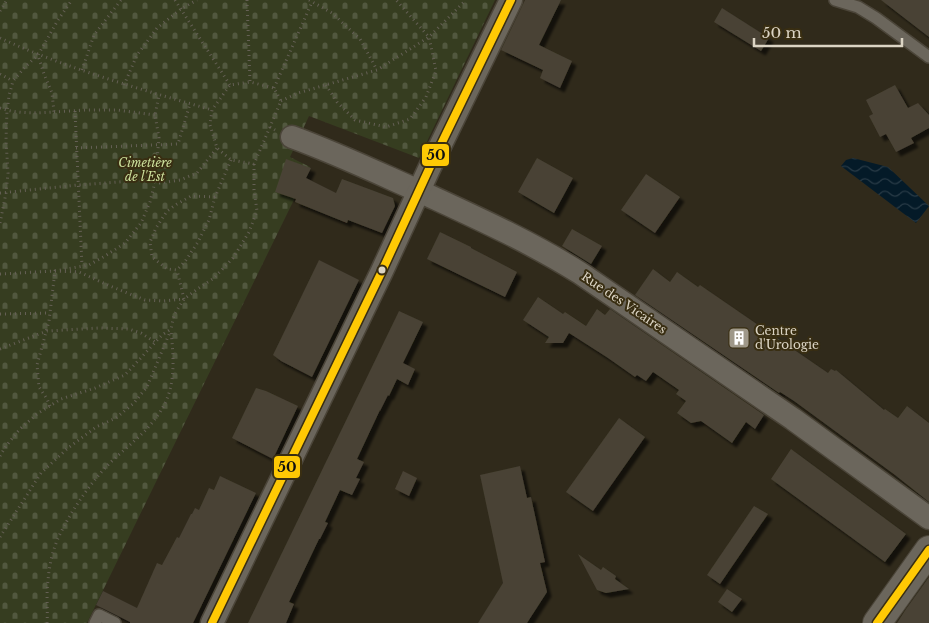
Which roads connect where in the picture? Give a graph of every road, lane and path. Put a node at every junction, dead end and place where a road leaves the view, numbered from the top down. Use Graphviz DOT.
graph roads {
  1 [pos="7,0"];
  2 [pos="72,0"];
  3 [pos="122,0"];
  4 [pos="175,0"];
  5 [pos="196,0"];
  6 [pos="247,0"];
  7 [pos="311,0"];
  8 [pos="396,0"];
  9 [pos="511,0"];
  10 [pos="835,0"];
  11 [pos="464,1"];
  12 [pos="181,9"];
  13 [pos="0,11"];
  14 [pos="0,33"];
  15 [pos="1,38"];
  16 [pos="429,38"];
  17 [pos="38,55"];
  18 [pos="929,57"];
  19 [pos="82,70"];
  20 [pos="377,70"];
  21 [pos="0,74"];
  22 [pos="13,81"];
  23 [pos="250,82"];
  24 [pos="124,85"];
  25 [pos="230,85"];
  26 [pos="326,85"];
  27 [pos="274,88"];
  28 [pos="159,95"];
  29 [pos="281,101"];
  30 [pos="190,104"];
  31 [pos="0,108"];
  32 [pos="212,110"];
  33 [pos="7,111"];
  34 [pos="75,111"];
  35 [pos="54,112"];
  36 [pos="155,115"];
  37 [pos="270,127"];
  38 [pos="292,136"];
  39 [pos="158,145"];
  40 [pos="76,148"];
  41 [pos="217,148"];
  42 [pos="231,160"];
  43 [pos="254,164"];
  44 [pos="155,182"];
  45 [pos="78,185"];
  46 [pos="418,191"];
  47 [pos="0,193"];
  48 [pos="6,193"];
  49 [pos="215,197"];
  50 [pos="0,223"];
  51 [pos="82,266"];
  52 [pos="177,270"];
  53 [pos="55,271"];
  54 [pos="0,274"];
  55 [pos="184,299"];
  56 [pos="50,313"];
  57 [pos="0,314"];
  58 [pos="171,330"];
  59 [pos="47,331"];
  60 [pos="155,342"];
  61 [pos="0,349"];
  62 [pos="50,406"];
  63 [pos="0,456"];
  64 [pos="929,518"];
  65 [pos="0,537"];
  66 [pos="929,550"];
  67 [pos="46,623"];
  68 [pos="96,623"];
  69 [pos="115,623"];
  70 [pos="212,623"];
  71 [pos="877,623"];
  1 -- 13 [label="path"];
  2 -- 17 [label="path"];
  3 -- 19 [label="path"];
  4 -- 12 [label="path"];
  5 -- 12 [label="path"];
  6 -- 23 [label="path"];
  7 -- 20 [label="path"];
  7 -- 27 [label="path"];
  8 -- 16 [label="path"];
  9 -- 46 [label="street"];
  10 -- 18 [label="lane"];
  11 -- 16 [label="path"];
  12 -- 24 [label="path"];
  12 -- 25 [label="path"];
  14 -- 15 [label="path"];
  15 -- 17 [label="path"];
  16 -- 20 [label="path"];
  16 -- 26 [label="path"];
  17 -- 19 [label="path"];
  17 -- 22 [label="path"];
  17 -- 35 [label="path"];
  19 -- 24 [label="path"];
  20 -- 26 [label="path"];
  21 -- 22 [label="path"];
  22 -- 33 [label="path"];
  23 -- 25 [label="path"];
  23 -- 27 [label="path"];
  24 -- 28 [label="path"];
  25 -- 32 [label="path"];
  26 -- 29 [label="path"];
  27 -- 29 [label="path"];
  28 -- 30 [label="path"];
  28 -- 36 [label="path"];
  29 -- 37 [label="path"];
  30 -- 32 [label="path"];
  30 -- 39 [label="path"];
  31 -- 33 [label="path"];
  32 -- 41 [label="path"];
  33 -- 35 [label="path"];
  33 -- 48 [label="path"];
  34 -- 35 [label="path"];
  34 -- 36 [label="path"];
  34 -- 40 [label="path"];
  36 -- 39 [label="path"];
  37 -- 38 [label="path"];
  37 -- 43 [label="path"];
  38 -- 46 [label="street, Rue des Vicaires"];
  39 -- 40 [label="path"];
  39 -- 44 [label="path"];
  40 -- 45 [label="path"];
  41 -- 42 [label="path"];
  41 -- 44 [label="path"];
  42 -- 43 [label="path"];
  42 -- 49 [label="path"];
  43 -- 55 [label="path"];
  44 -- 45 [label="path"];
  44 -- 51 [label="path"];
  45 -- 48 [label="path"];
  45 -- 51 [label="path"];
  46 -- 64 [label="street, Rue des Vicaires"];
  46 -- 70 [label="street"];
  47 -- 48 [label="path"];
  48 -- 50 [label="path"];
  49 -- 52 [label="path"];
  49 -- 52 [label="path"];
  51 -- 53 [label="path"];
  52 -- 55 [label="path"];
  53 -- 54 [label="path"];
  53 -- 55 [label="path"];
  53 -- 56 [label="path"];
  55 -- 58 [label="path"];
  56 -- 57 [label="path"];
  56 -- 59 [label="path"];
  58 -- 60 [label="path"];
  58 -- 65 [label="path"];
  58 -- 67 [label="path"];
  59 -- 60 [label="path"];
  59 -- 61 [label="path"];
  59 -- 62 [label="path"];
  60 -- 62 [label="path"];
  62 -- 63 [label="path"];
  66 -- 71 [label="street"];
  68 -- 69 [label="lane"];
}
